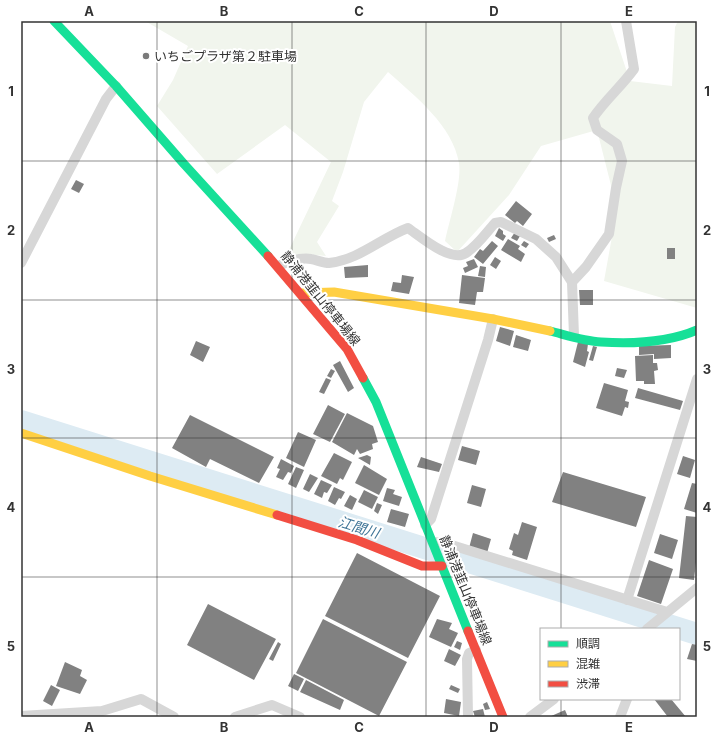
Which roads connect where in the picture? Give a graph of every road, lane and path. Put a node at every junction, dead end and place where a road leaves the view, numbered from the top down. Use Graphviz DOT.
graph roads {
  1 [pos="54,21"];
  2 [pos="626,21"];
  3 [pos="116,86"];
  4 [pos="21,263"];
  5 [pos="278,266"];
  6 [pos="572,282"];
  7 [pos="302,293"];
  8 [pos="493,319"];
  9 [pos="697,330"];
  10 [pos="574,336"];
  11 [pos="697,379"];
  12 [pos="21,433"];
  13 [pos="426,525"];
  14 [pos="432,542"];
  15 [pos="440,562"];
  16 [pos="697,588"];
  17 [pos="627,600"];
  18 [pos="666,614"];
  19 [pos="649,628"];
  20 [pos="476,650"];
  21 [pos="553,700"];
  22 [pos="627,700"];
  23 [pos="21,716"];
  24 [pos="174,717"];
  25 [pos="235,717"];
  26 [pos="300,717"];
  27 [pos="468,717"];
  28 [pos="503,717"];
  29 [pos="530,717"];
  30 [pos="620,717"];
  1 -- 3 [label="street, 静浦港韮山停車場線"];
  2 -- 6 [label="street"];
  3 -- 4 [label="street"];
  3 -- 5 [label="street, 静浦港韮山停車場線"];
  5 -- 6 [label="street"];
  5 -- 7 [label="street, 静浦港韮山停車場線"];
  6 -- 10 [label="street"];
  7 -- 8 [label="street"];
  7 -- 13 [label="street, 静浦港韮山停車場線"];
  8 -- 10 [label="street"];
  8 -- 13 [label="street"];
  9 -- 10 [label="street"];
  11 -- 17 [label="street"];
  12 -- 15 [label="street"];
  13 -- 14 [label="street, 静浦港韮山停車場線"];
  14 -- 15 [label="street, 静浦港韮山停車場線"];
  14 -- 17 [label="street"];
  15 -- 20 [label="street, 静浦港韮山停車場線"];
  16 -- 18 [label="street"];
  17 -- 18 [label="street"];
  18 -- 19 [label="street"];
  20 -- 27 [label="street"];
  20 -- 28 [label="street, 静浦港韮山停車場線"];
  21 -- 29 [label="street"];
  22 -- 30 [label="street"];
  23 -- 24 [label="street"];
  25 -- 26 [label="street"];
}
